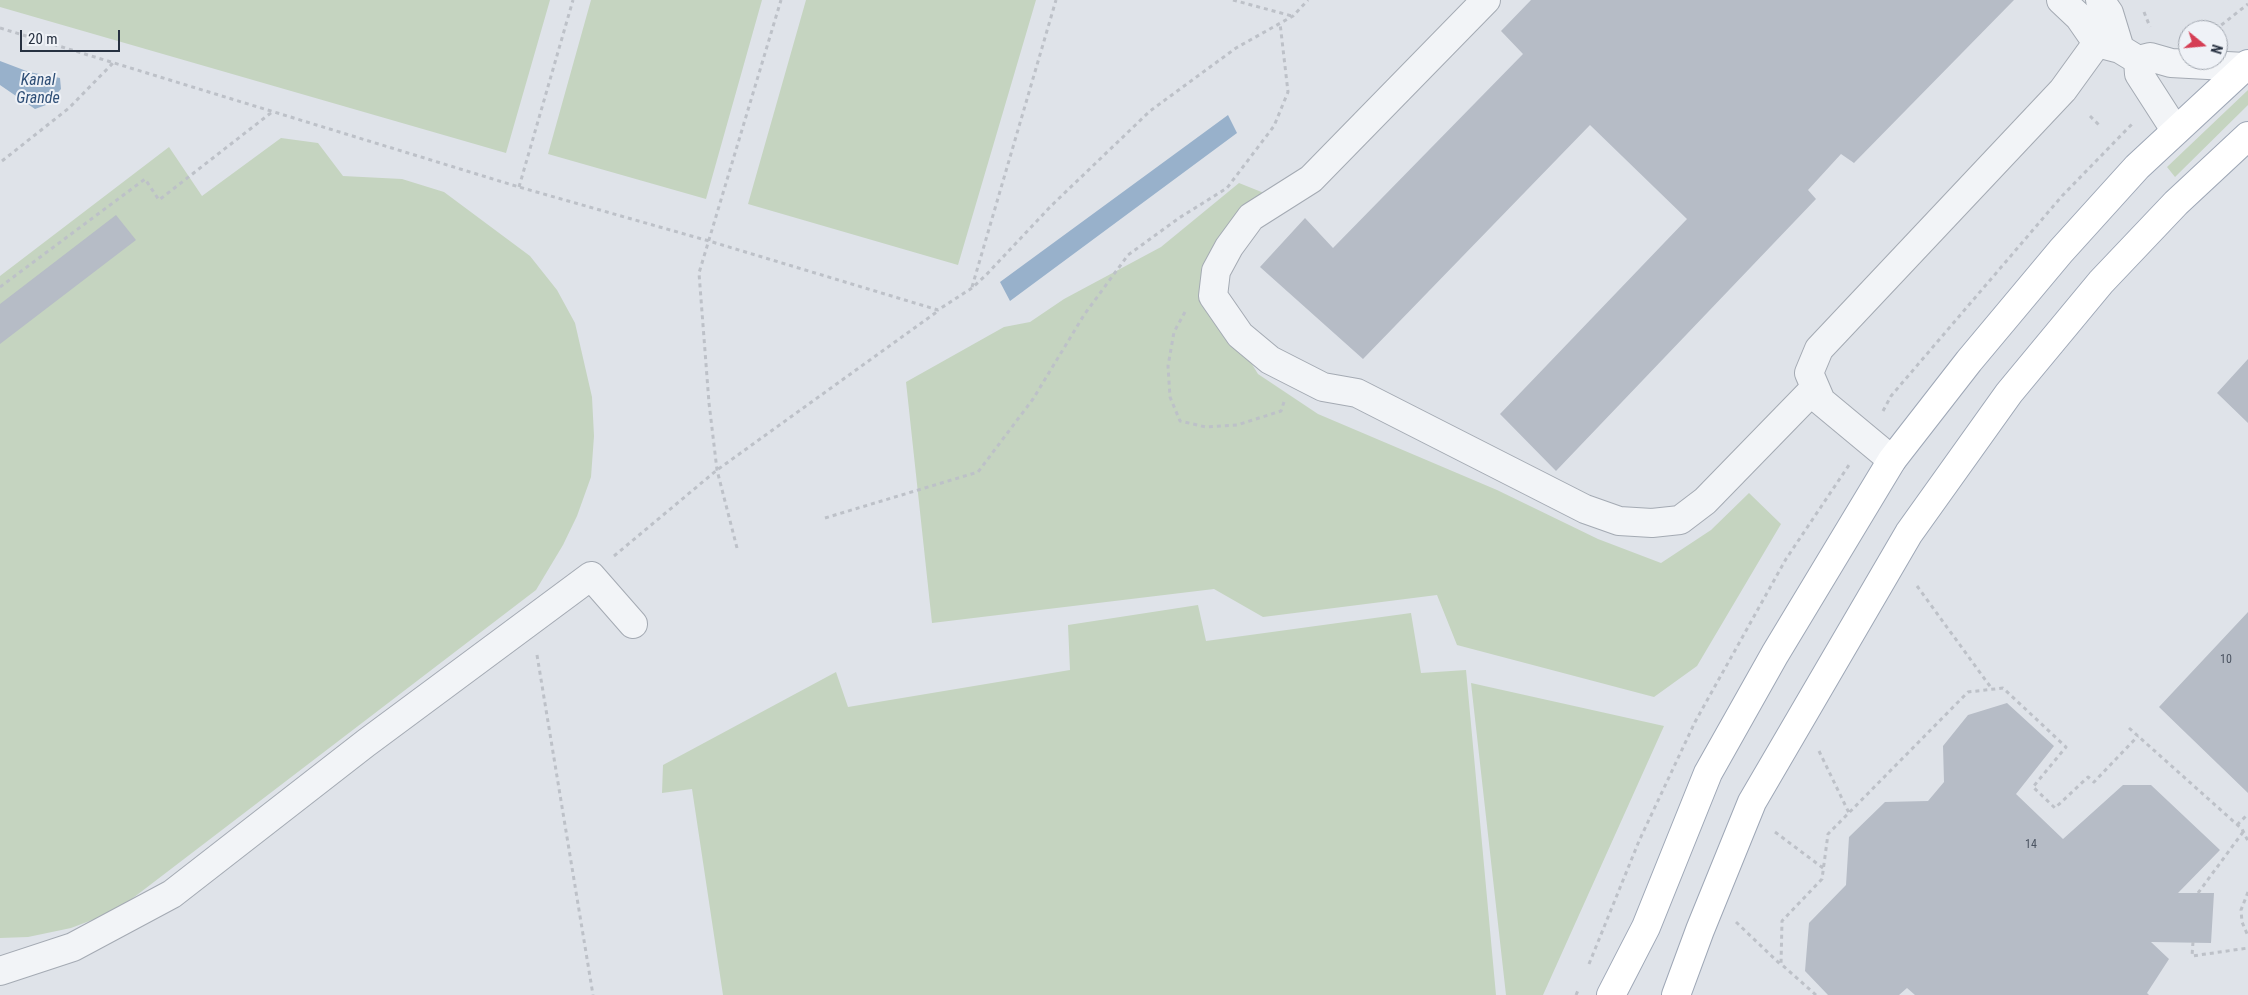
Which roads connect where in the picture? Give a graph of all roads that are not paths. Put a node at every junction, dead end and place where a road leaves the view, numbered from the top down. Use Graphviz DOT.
graph roads {
  1 [pos="1486,0"];
  2 [pos="2061,0"];
  3 [pos="2100,0"];
  4 [pos="2118,51"];
  5 [pos="2246,65"];
  6 [pos="2174,130"];
  7 [pos="2248,136"];
  8 [pos="1814,389"];
  9 [pos="1892,460"];
  10 [pos="633,624"];
  11 [pos="1646,927"];
  12 [pos="1700,930"];
  13 [pos="0,971"];
  14 [pos="1611,995"];
  15 [pos="1634,995"];
  16 [pos="1676,995"];
  17 [pos="1694,995"];
  1 -- 8 [label="lane"];
  2 -- 4 [label="lane"];
  3 -- 4 [label="lane"];
  4 -- 5 [label="lane"];
  4 -- 6 [label="lane"];
  4 -- 8 [label="lane"];
  5 -- 6 [label="main road"];
  6 -- 9 [label="main road"];
  7 -- 12 [label="main road"];
  8 -- 9 [label="lane"];
  9 -- 11 [label="main road"];
  10 -- 13 [label="lane"];
  11 -- 14 [label="main road"];
  11 -- 15 [label="main road"];
  12 -- 16 [label="main road"];
  12 -- 17 [label="main road"];
}
